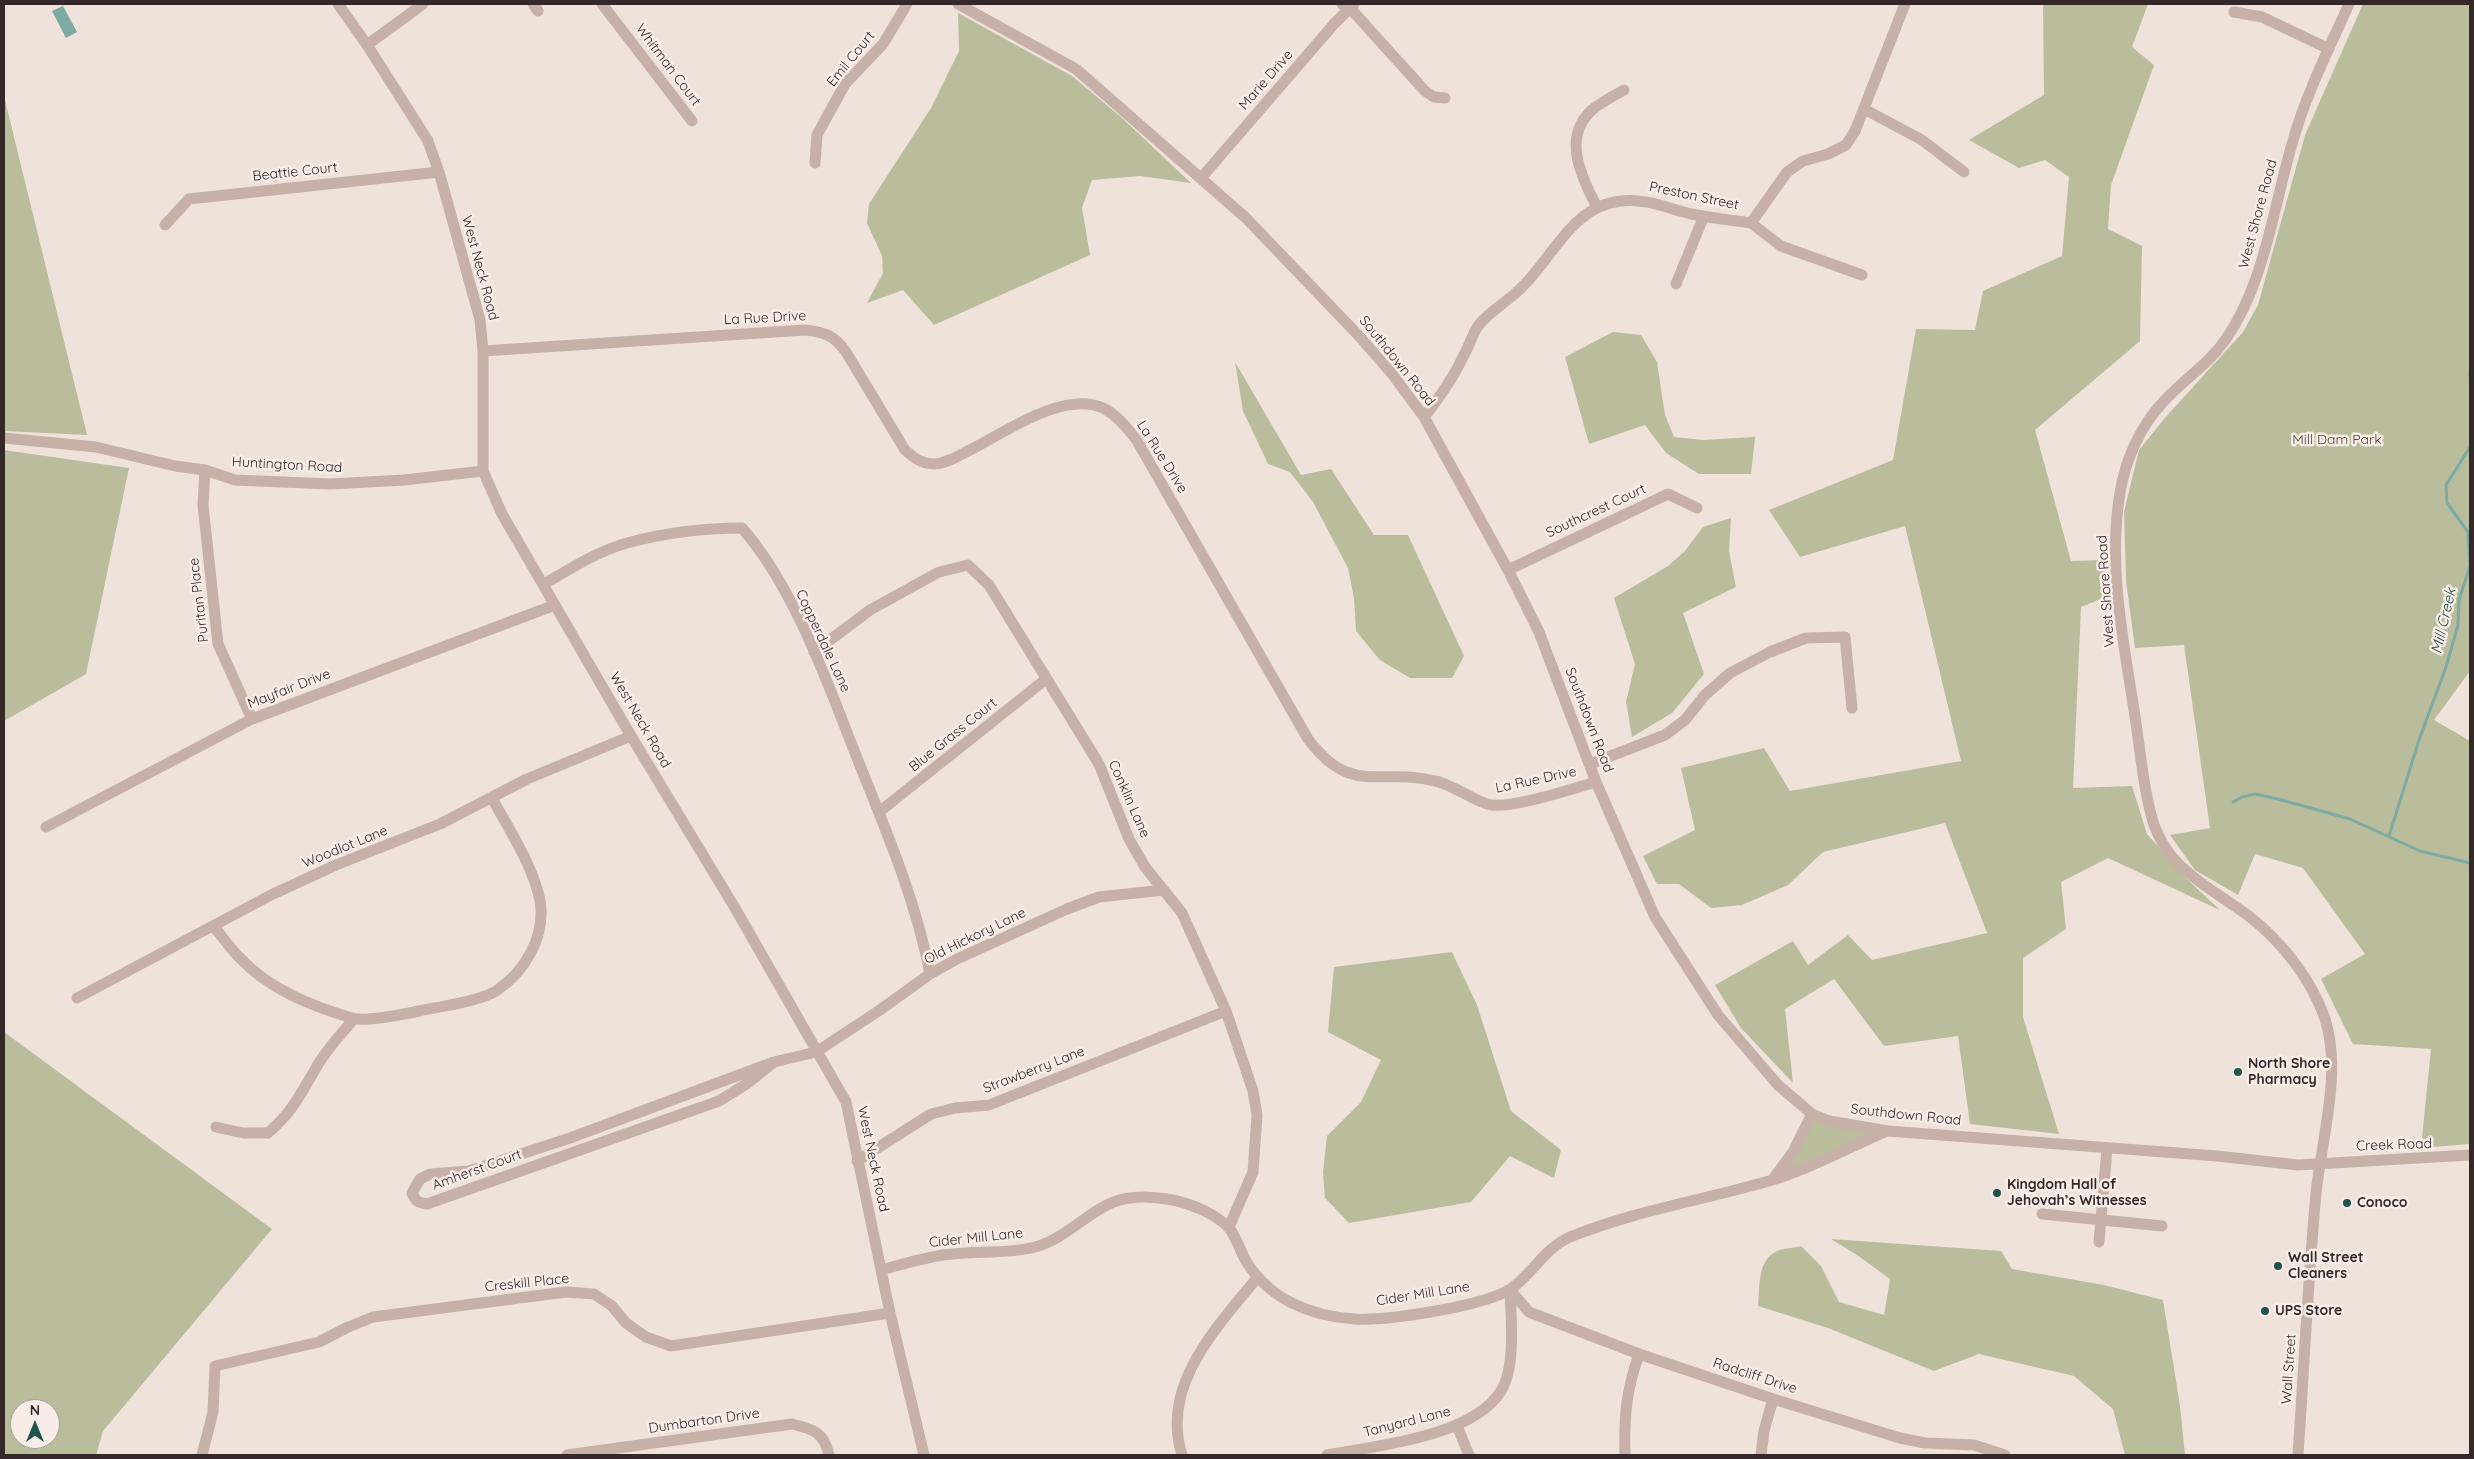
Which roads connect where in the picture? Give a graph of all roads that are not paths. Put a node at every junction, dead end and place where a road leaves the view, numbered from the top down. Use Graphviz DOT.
graph roads {
  1 [pos="338,4"];
  2 [pos="423,4"];
  3 [pos="602,4"];
  4 [pos="907,4"];
  5 [pos="958,4"];
  6 [pos="1905,4"];
  7 [pos="2350,4"];
  8 [pos="1348,5"];
  9 [pos="2234,12"];
  10 [pos="367,45"];
  11 [pos="2329,49"];
  12 [pos="1624,90"];
  13 [pos="1445,98"];
  14 [pos="1864,109"];
  15 [pos="692,122"];
  16 [pos="815,163"];
  17 [pos="439,172"];
  18 [pos="1964,172"];
  19 [pos="1202,177"];
  20 [pos="1597,207"];
  21 [pos="1704,216"];
  22 [pos="1751,223"];
  23 [pos="165,225"];
  24 [pos="1862,275"];
  25 [pos="1676,284"];
  26 [pos="483,351"];
  27 [pos="1424,417"];
  28 [pos="4,438"];
  29 [pos="205,470"];
  30 [pos="483,471"];
  31 [pos="1697,508"];
  32 [pos="1508,570"];
  33 [pos="544,584"];
  34 [pos="555,605"];
  35 [pos="814,652"];
  36 [pos="1046,679"];
  37 [pos="1852,708"];
  38 [pos="252,719"];
  39 [pos="631,736"];
  40 [pos="1590,764"];
  41 [pos="1596,782"];
  42 [pos="492,798"];
  43 [pos="879,812"];
  44 [pos="46,827"];
  45 [pos="1164,890"];
  46 [pos="213,926"];
  47 [pos="930,974"];
  48 [pos="77,998"];
  49 [pos="1226,1011"];
  50 [pos="354,1019"];
  51 [pos="816,1052"];
  52 [pos="774,1062"];
  53 [pos="1812,1114"];
  54 [pos="216,1127"];
  55 [pos="1888,1131"];
  56 [pos="2107,1149"];
  57 [pos="2470,1156"];
  58 [pos="857,1160"];
  59 [pos="2319,1165"];
  60 [pos="1772,1180"];
  61 [pos="2042,1214"];
  62 [pos="2103,1220"];
  63 [pos="2162,1226"];
  64 [pos="1229,1227"];
  65 [pos="2099,1242"];
  66 [pos="881,1270"];
  67 [pos="1257,1278"];
  68 [pos="1510,1290"];
  69 [pos="890,1313"];
  70 [pos="1639,1354"];
  71 [pos="1773,1398"];
  72 [pos="1457,1426"];
  73 [pos="583,1454"];
  74 [pos="202,1455"];
  75 [pos="567,1455"];
  76 [pos="829,1455"];
  77 [pos="924,1455"];
  78 [pos="1182,1455"];
  79 [pos="1327,1455"];
  80 [pos="1469,1455"];
  81 [pos="1625,1455"];
  82 [pos="1762,1455"];
  83 [pos="2006,1455"];
  84 [pos="2298,1455"];
  1 -- 10 [label="street, West Neck Road"];
  2 -- 10 [label="street"];
  3 -- 15 [label="street, Whitman Court"];
  4 -- 16 [label="street, Emil Court"];
  5 -- 19 [label="street, Southdown Road"];
  6 -- 14 [label="street, Preston Street"];
  7 -- 11 [label="street, West Shore Road"];
  8 -- 13 [label="street"];
  8 -- 19 [label="street, Marie Drive"];
  9 -- 11 [label="street"];
  10 -- 17 [label="street, West Neck Road"];
  11 -- 59 [label="street, West Shore Road"];
  12 -- 20 [label="street"];
  14 -- 18 [label="street"];
  14 -- 22 [label="street, Preston Street"];
  17 -- 23 [label="street, Beattie Court"];
  17 -- 26 [label="street, West Neck Road"];
  19 -- 27 [label="street, Southdown Road"];
  20 -- 21 [label="street, Preston Street"];
  20 -- 27 [label="street, Preston Street"];
  21 -- 22 [label="street, Preston Street"];
  21 -- 25 [label="street"];
  22 -- 24 [label="street"];
  26 -- 30 [label="street, West Neck Road"];
  26 -- 41 [label="street, La Rue Drive"];
  27 -- 32 [label="street, Southdown Road"];
  28 -- 29 [label="street, Huntington Road"];
  29 -- 30 [label="street, Huntington Road"];
  29 -- 38 [label="street, Puritan Place"];
  30 -- 33 [label="street, West Neck Road"];
  31 -- 32 [label="street, Southcrest Court"];
  32 -- 40 [label="street, Southdown Road"];
  33 -- 34 [label="street, West Neck Road"];
  33 -- 35 [label="street, Copperdale Lane"];
  34 -- 38 [label="street, Mayfair Drive"];
  34 -- 39 [label="street, West Neck Road"];
  35 -- 36 [label="street, Conklin Lane"];
  35 -- 43 [label="street, Copperdale Lane"];
  36 -- 43 [label="street, Blue Grass Court"];
  36 -- 45 [label="street, Conklin Lane"];
  37 -- 40 [label="street, La Rue Drive"];
  38 -- 44 [label="street, Mayfair Drive"];
  39 -- 42 [label="street, Woodlot Lane"];
  39 -- 51 [label="street, West Neck Road"];
  40 -- 41 [label="street, Southdown Road"];
  41 -- 53 [label="street, Southdown Road"];
  42 -- 46 [label="street, Woodlot Lane"];
  42 -- 50 [label="street"];
  43 -- 47 [label="street, Copperdale Lane"];
  45 -- 47 [label="street, Old Hickory Lane"];
  45 -- 49 [label="street, Conklin Lane"];
  46 -- 48 [label="street, Woodlot Lane"];
  46 -- 50 [label="street"];
  47 -- 51 [label="street, Old Hickory Lane"];
  49 -- 58 [label="street, Strawberry Lane"];
  49 -- 64 [label="street, Conklin Lane"];
  50 -- 54 [label="street"];
  51 -- 52 [label="street, Amherst Court"];
  51 -- 58 [label="street, West Neck Road"];
  52 -- 52 [label="street, Amherst Court"];
  53 -- 55 [label="street, Southdown Road"];
  53 -- 60 [label="street"];
  55 -- 56 [label="street, Southdown Road"];
  55 -- 60 [label="street"];
  56 -- 59 [label="street, Southdown Road"];
  56 -- 62 [label="street"];
  57 -- 59 [label="street, Creek Road"];
  58 -- 66 [label="street, West Neck Road"];
  59 -- 84 [label="street, Wall Street"];
  60 -- 68 [label="street"];
  61 -- 62 [label="street"];
  62 -- 63 [label="street"];
  62 -- 65 [label="street"];
  64 -- 66 [label="street, Cider Mill Lane"];
  64 -- 67 [label="street, Cider Mill Lane"];
  66 -- 69 [label="street, West Neck Road"];
  67 -- 68 [label="street, Cider Mill Lane"];
  67 -- 78 [label="street"];
  68 -- 70 [label="street, Radcliff Drive"];
  68 -- 72 [label="street, Tanyard Lane"];
  69 -- 74 [label="street, Creskill Place"];
  69 -- 77 [label="street, West Neck Road"];
  70 -- 71 [label="street, Radcliff Drive"];
  70 -- 81 [label="street"];
  71 -- 82 [label="street"];
  71 -- 83 [label="street, Radcliff Drive"];
  72 -- 79 [label="street, Tanyard Lane"];
  72 -- 80 [label="street"];
  73 -- 75 [label="street, Dumbarton Drive"];
  73 -- 76 [label="street, Dumbarton Drive"];
}
